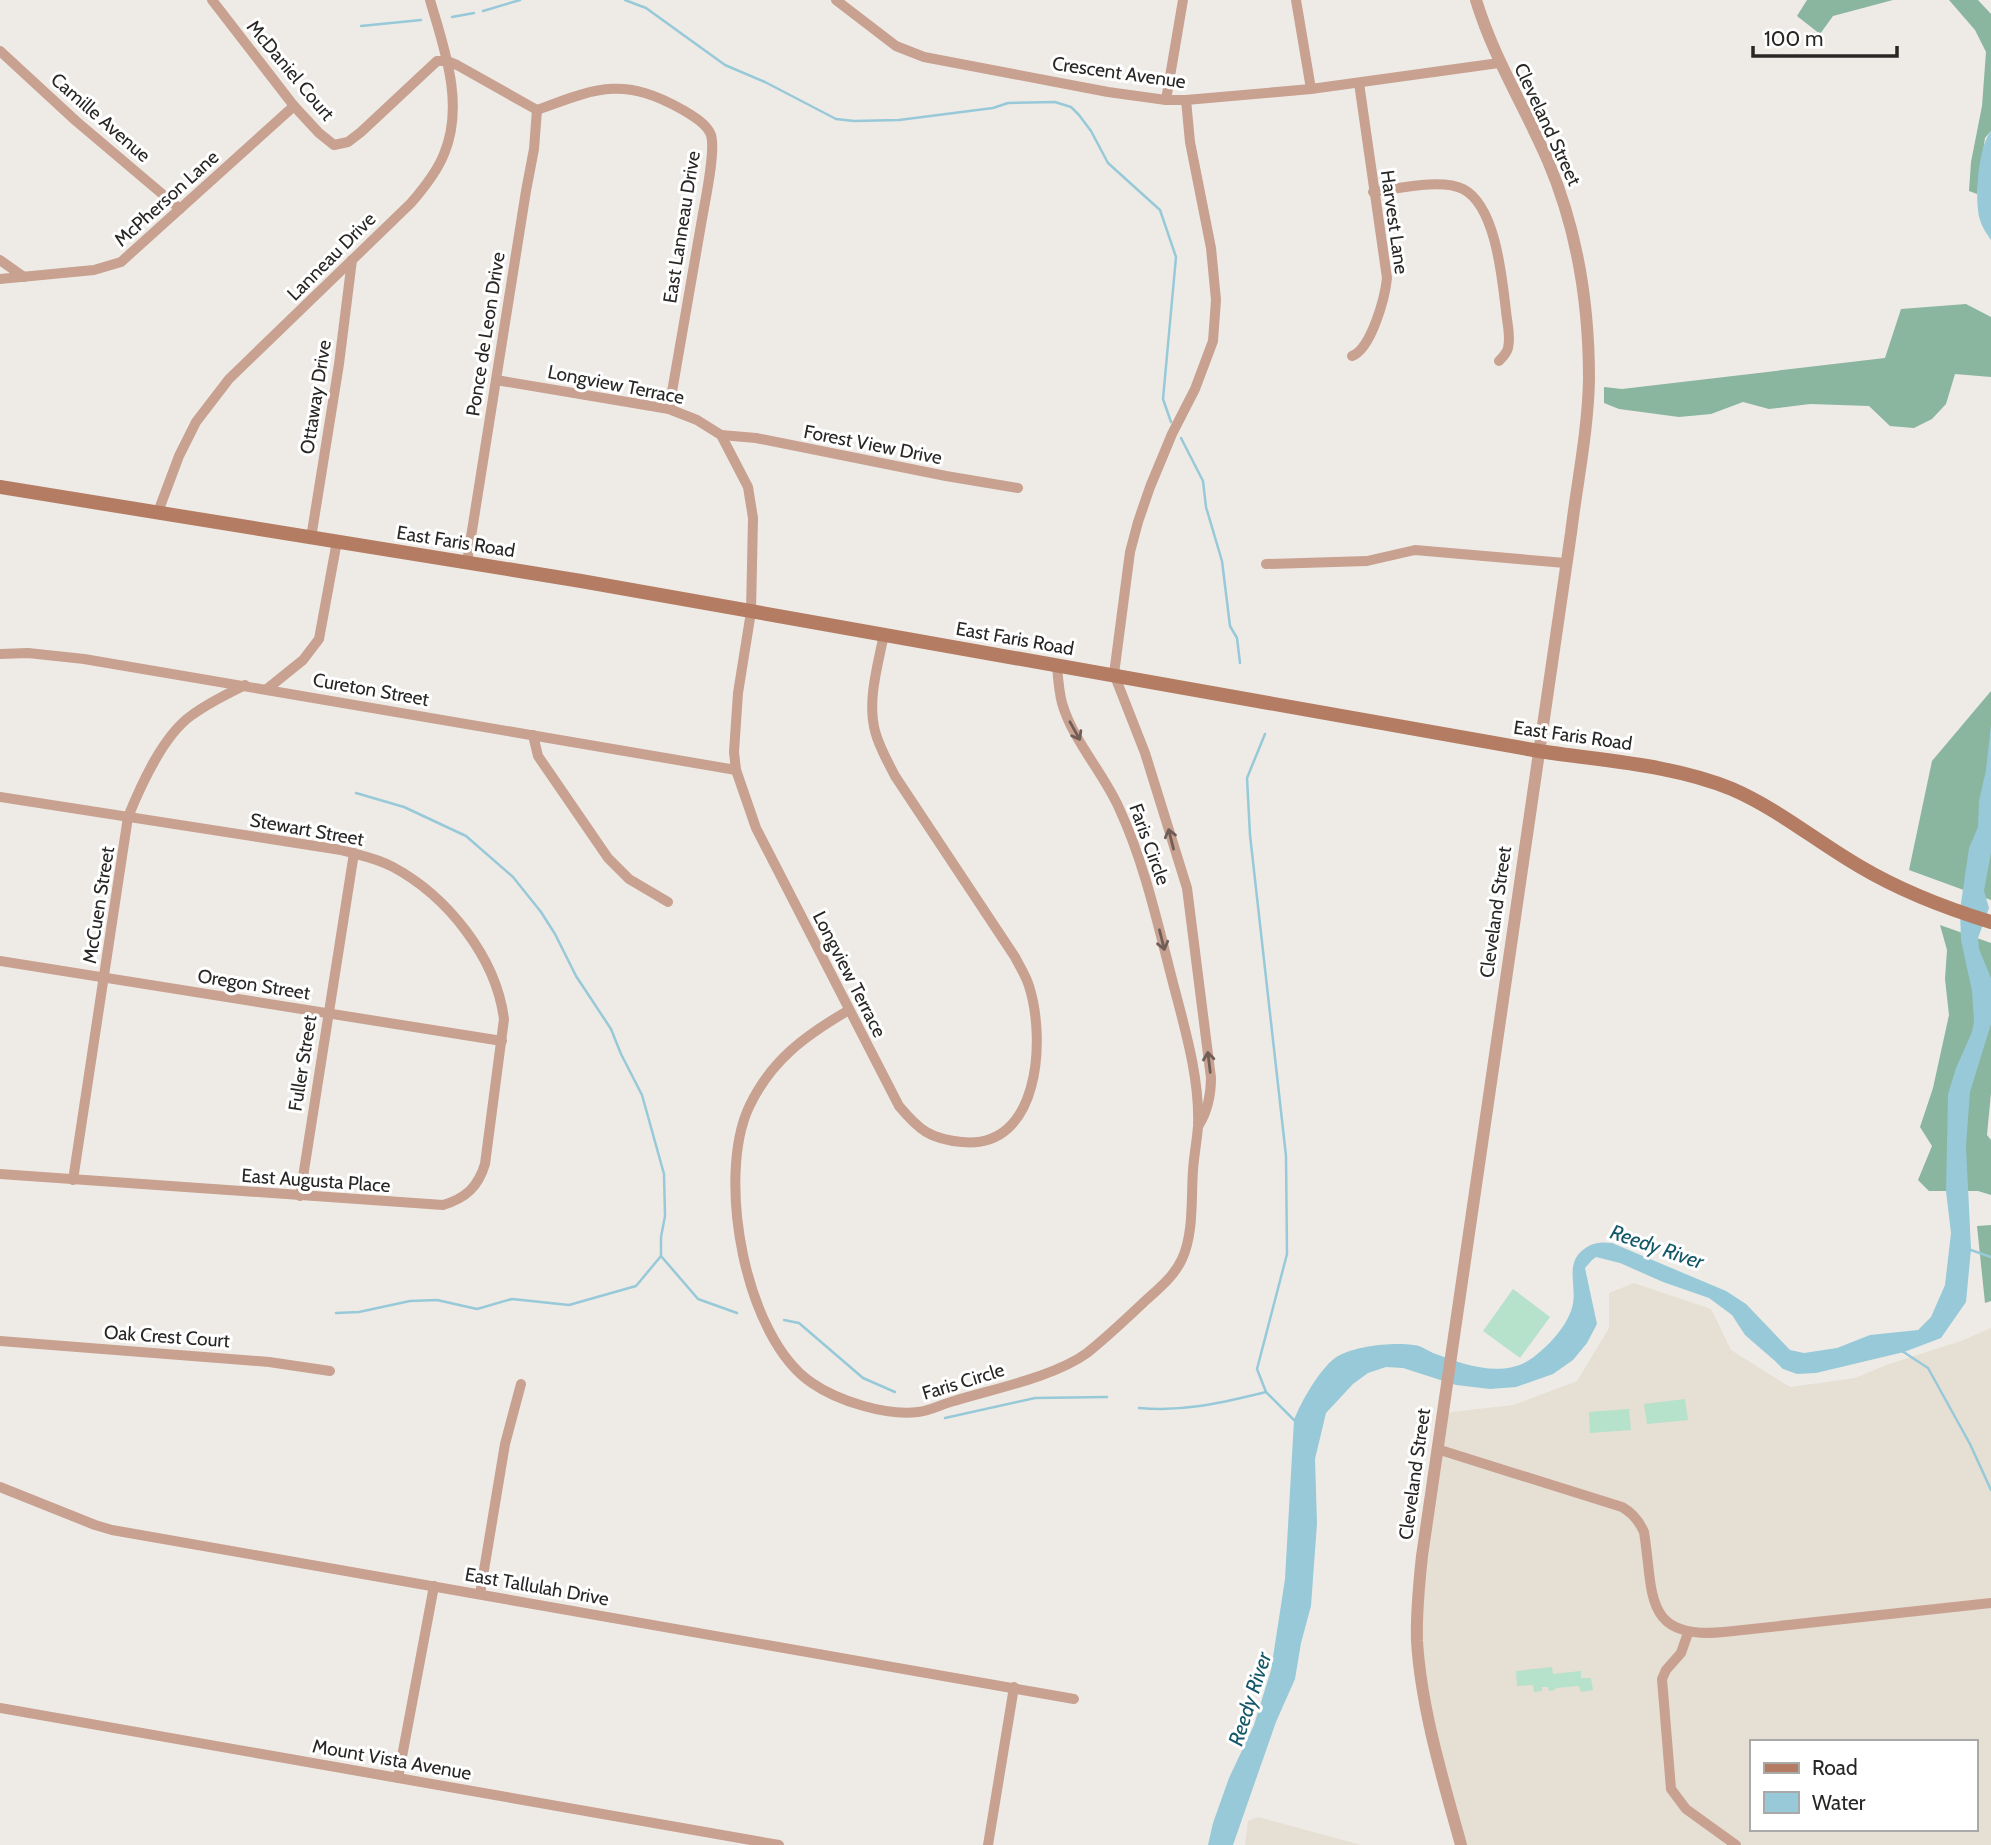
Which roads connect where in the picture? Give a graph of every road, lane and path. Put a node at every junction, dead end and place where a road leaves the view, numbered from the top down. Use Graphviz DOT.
graph roads {
  1 [pos="212,0"];
  2 [pos="430,0"];
  3 [pos="836,0"];
  4 [pos="1183,0"];
  5 [pos="1296,0"];
  6 [pos="1476,0"];
  7 [pos="0,51"];
  8 [pos="447,61"];
  9 [pos="1499,63"];
  10 [pos="1359,83"];
  11 [pos="1311,89"];
  12 [pos="1166,100"];
  13 [pos="1185,100"];
  14 [pos="294,106"];
  15 [pos="537,110"];
  16 [pos="1373,192"];
  17 [pos="180,209"];
  18 [pos="0,260"];
  19 [pos="352,260"];
  20 [pos="24,277"];
  21 [pos="0,279"];
  22 [pos="1352,356"];
  23 [pos="1499,361"];
  24 [pos="496,380"];
  25 [pos="669,409"];
  26 [pos="721,435"];
  27 [pos="0,487"];
  28 [pos="1018,488"];
  29 [pos="158,512"];
  30 [pos="311,538"];
  31 [pos="337,541"];
  32 [pos="467,562"];
  33 [pos="1565,563"];
  34 [pos="1266,564"];
  35 [pos="751,612"];
  36 [pos="884,634"];
  37 [pos="0,654"];
  38 [pos="1057,666"];
  39 [pos="1114,674"];
  40 [pos="245,685"];
  41 [pos="267,689"];
  42 [pos="533,735"];
  43 [pos="1539,751"];
  44 [pos="736,770"];
  45 [pos="0,797"];
  46 [pos="128,817"];
  47 [pos="354,853"];
  48 [pos="668,902"];
  49 [pos="1991,922"];
  50 [pos="0,961"];
  51 [pos="104,978"];
  52 [pos="849,1010"];
  53 [pos="327,1014"];
  54 [pos="502,1041"];
  55 [pos="1198,1128"];
  56 [pos="0,1174"];
  57 [pos="74,1180"];
  58 [pos="300,1196"];
  59 [pos="0,1340"];
  60 [pos="330,1371"];
  61 [pos="521,1384"];
  62 [pos="1437,1449"];
  63 [pos="0,1487"];
  64 [pos="434,1586"];
  65 [pos="480,1594"];
  66 [pos="1991,1603"];
  67 [pos="1688,1633"];
  68 [pos="1014,1687"];
  69 [pos="1074,1699"];
  70 [pos="0,1708"];
  71 [pos="398,1778"];
  72 [pos="779,1845"];
  73 [pos="988,1845"];
  74 [pos="1461,1845"];
  75 [pos="1736,1845"];
  1 -- 14 [label="street, McDaniel Court"];
  2 -- 8 [label="street, Lanneau Drive"];
  3 -- 12 [label="street, Crescent Avenue"];
  4 -- 12 [label="street"];
  5 -- 11 [label="street"];
  6 -- 9 [label="street, Cleveland Street"];
  7 -- 17 [label="street, Camille Avenue"];
  8 -- 14 [label="street, McDaniel Court"];
  8 -- 15 [label="street"];
  8 -- 19 [label="street, Lanneau Drive"];
  9 -- 10 [label="street, Crescent Avenue"];
  9 -- 33 [label="street, Cleveland Street"];
  10 -- 11 [label="street, Crescent Avenue"];
  10 -- 16 [label="street, Harvest Lane"];
  11 -- 13 [label="street, Crescent Avenue"];
  12 -- 13 [label="street, Crescent Avenue"];
  13 -- 39 [label="street"];
  14 -- 17 [label="street, McPherson Lane"];
  15 -- 24 [label="street, Ponce de Leon Drive"];
  15 -- 25 [label="street, East Lanneau Drive"];
  16 -- 22 [label="street, Harvest Lane"];
  16 -- 23 [label="street"];
  17 -- 20 [label="street, McPherson Lane"];
  18 -- 20 [label="street"];
  19 -- 29 [label="street, Lanneau Drive"];
  19 -- 30 [label="street, Ottaway Drive"];
  20 -- 21 [label="street, McPherson Lane"];
  24 -- 25 [label="street, Longview Terrace"];
  24 -- 32 [label="street, Ponce de Leon Drive"];
  25 -- 26 [label="street, Longview Terrace"];
  26 -- 28 [label="street, Forest View Drive"];
  26 -- 35 [label="street, Longview Terrace"];
  27 -- 29 [label="main road, East Faris Road"];
  29 -- 30 [label="main road, East Faris Road"];
  30 -- 31 [label="main road, East Faris Road"];
  31 -- 32 [label="main road, East Faris Road"];
  31 -- 41 [label="street"];
  32 -- 35 [label="main road, East Faris Road"];
  33 -- 34 [label="street"];
  33 -- 43 [label="street, Cleveland Street"];
  35 -- 36 [label="main road, East Faris Road"];
  35 -- 44 [label="street, Longview Terrace"];
  36 -- 38 [label="main road, East Faris Road"];
  36 -- 52 [label="street, Longview Terrace"];
  37 -- 40 [label="street, Cureton Street"];
  38 -- 39 [label="main road, East Faris Road"];
  38 -- 55 [label="street, Faris Circle, one-way"];
  39 -- 43 [label="main road, East Faris Road"];
  55 -- 39 [label="street, Faris Circle, one-way"];
  40 -- 41 [label="street, Cureton Street"];
  40 -- 46 [label="street, McCuen Street"];
  41 -- 42 [label="street, Cureton Street"];
  42 -- 44 [label="street, Cureton Street"];
  42 -- 48 [label="street"];
  43 -- 49 [label="main road, East Faris Road"];
  43 -- 62 [label="street, Cleveland Street"];
  44 -- 52 [label="street, Longview Terrace"];
  45 -- 46 [label="street, Stewart Street"];
  46 -- 47 [label="street, Stewart Street"];
  46 -- 51 [label="street, McCuen Street"];
  47 -- 53 [label="street, Fuller Street"];
  47 -- 54 [label="street, Stewart Street"];
  50 -- 51 [label="street, Oregon Street"];
  51 -- 53 [label="street, Oregon Street"];
  51 -- 57 [label="street, McCuen Street"];
  52 -- 55 [label="street, Faris Circle"];
  53 -- 54 [label="street, Oregon Street"];
  53 -- 58 [label="street, Fuller Street"];
  54 -- 58 [label="street, East Augusta Place"];
  56 -- 57 [label="street, East Augusta Place"];
  57 -- 58 [label="street, East Augusta Place"];
  59 -- 60 [label="street, Oak Crest Court"];
  61 -- 65 [label="street"];
  62 -- 67 [label="street"];
  62 -- 74 [label="street, Cleveland Street"];
  63 -- 64 [label="street, East Tallulah Drive"];
  64 -- 65 [label="street, East Tallulah Drive"];
  64 -- 71 [label="street"];
  65 -- 68 [label="street, East Tallulah Drive"];
  66 -- 67 [label="street"];
  67 -- 75 [label="street"];
  68 -- 69 [label="street, East Tallulah Drive"];
  68 -- 73 [label="street"];
  70 -- 71 [label="street, Mount Vista Avenue"];
  71 -- 72 [label="street, Mount Vista Avenue"];
}
